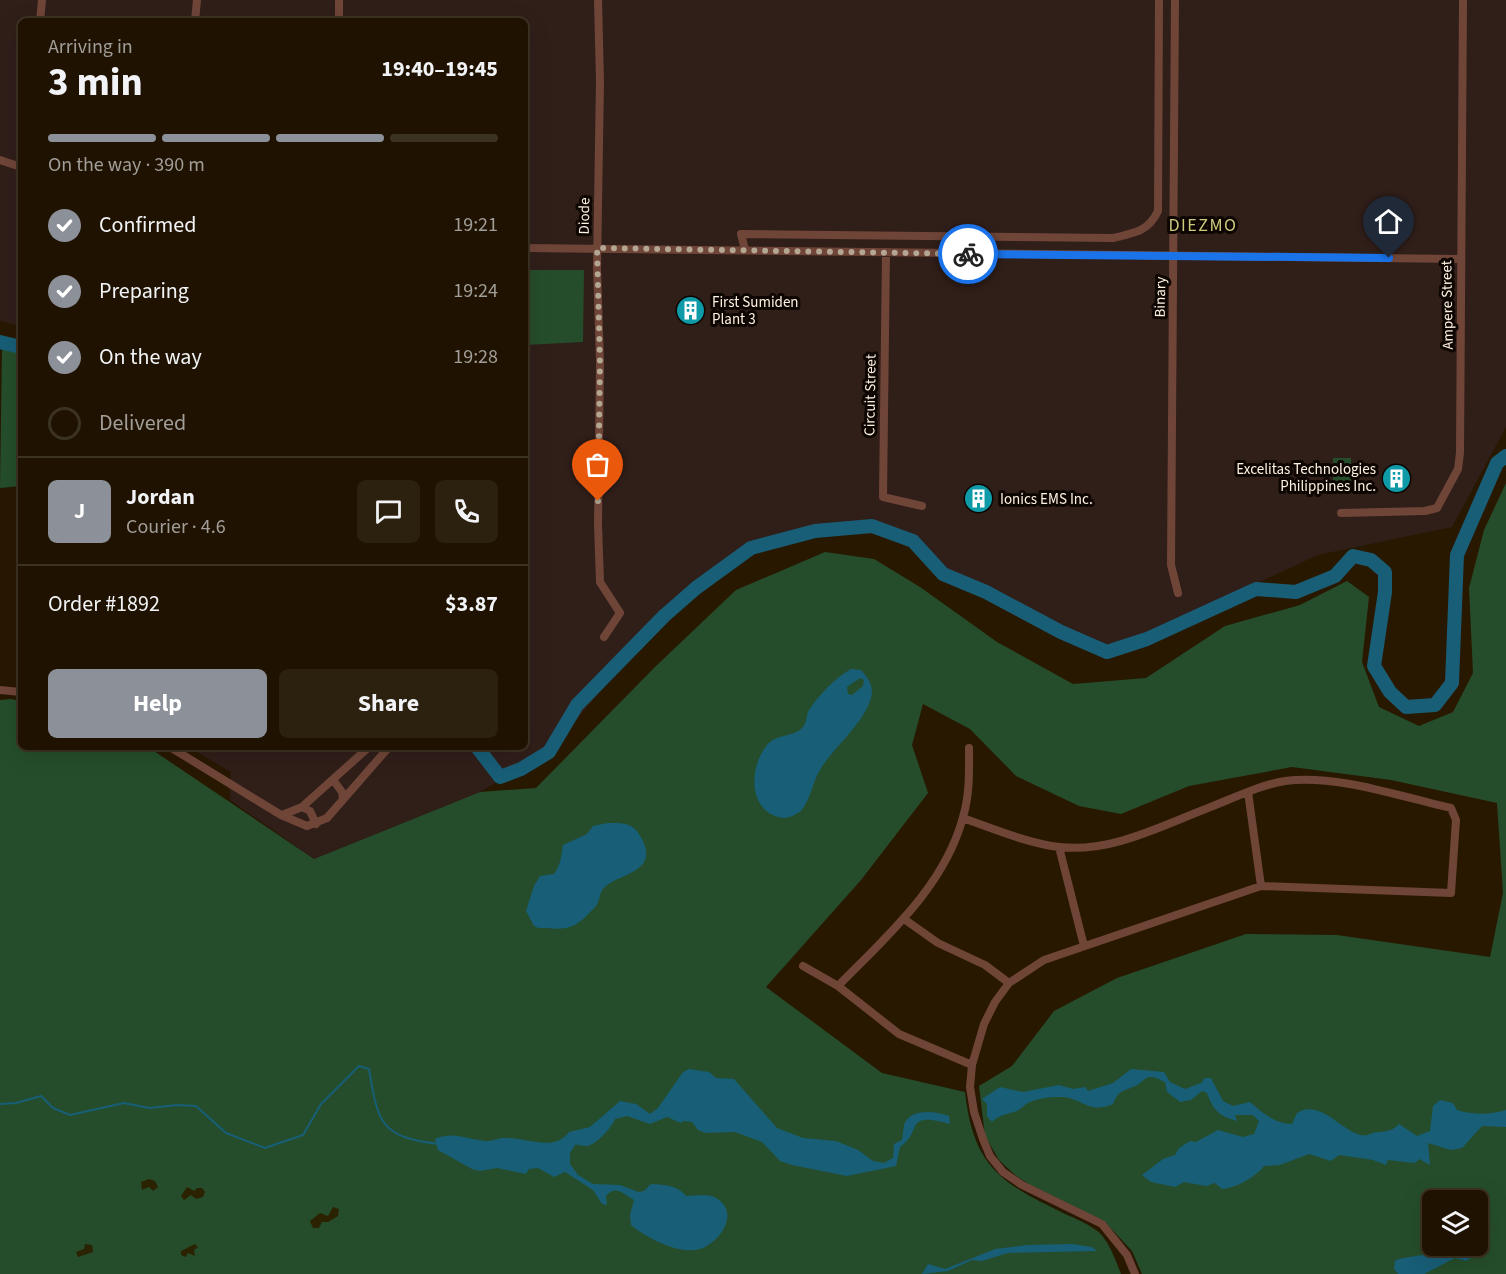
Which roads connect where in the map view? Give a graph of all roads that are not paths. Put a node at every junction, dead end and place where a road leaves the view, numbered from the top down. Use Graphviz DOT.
graph roads {
  1 [pos="42,0"];
  2 [pos="197,0"];
  3 [pos="339,0"];
  4 [pos="598,0"];
  5 [pos="1160,0"];
  6 [pos="1175,0"];
  7 [pos="1463,0"];
  8 [pos="40,18"];
  9 [pos="195,18"];
  10 [pos="339,18"];
  11 [pos="0,160"];
  12 [pos="18,165"];
  13 [pos="528,248"];
  14 [pos="597,248"];
  15 [pos="745,250"];
  16 [pos="886,252"];
  17 [pos="1174,256"];
  18 [pos="1460,259"];
  19 [pos="922,506"];
  20 [pos="1341,513"];
  21 [pos="1178,593"];
  22 [pos="604,637"];
  23 [pos="0,690"];
  24 [pos="18,692"];
  25 [pos="969,748"];
  26 [pos="175,750"];
  27 [pos="366,750"];
  28 [pos="386,750"];
  29 [pos="334,781"];
  30 [pos="1248,792"];
  31 [pos="343,799"];
  32 [pos="302,807"];
  33 [pos="281,815"];
  34 [pos="963,818"];
  35 [pos="316,824"];
  36 [pos="1059,847"];
  37 [pos="1261,886"];
  38 [pos="904,919"];
  39 [pos="1084,946"];
  40 [pos="802,966"];
  41 [pos="1009,983"];
  42 [pos="838,986"];
  43 [pos="972,1065"];
  44 [pos="1135,1274"];
  1 -- 8 [label="street"];
  2 -- 9 [label="street"];
  3 -- 10 [label="street"];
  4 -- 14 [label="street, Diode"];
  5 -- 15 [label="street"];
  6 -- 17 [label="street, Binary"];
  7 -- 18 [label="street, Ampere Street"];
  11 -- 12 [label="street"];
  13 -- 14 [label="street"];
  14 -- 15 [label="street"];
  14 -- 22 [label="street, Diode"];
  15 -- 16 [label="street"];
  16 -- 17 [label="street"];
  16 -- 19 [label="street, Circuit Street"];
  17 -- 18 [label="street"];
  17 -- 21 [label="street, Binary"];
  18 -- 20 [label="street, Ampere Street"];
  23 -- 24 [label="street"];
  25 -- 34 [label="street"];
  26 -- 33 [label="street"];
  27 -- 29 [label="street"];
  28 -- 31 [label="street"];
  29 -- 31 [label="street"];
  29 -- 32 [label="street"];
  30 -- 36 [label="street"];
  30 -- 37 [label="street"];
  30 -- 37 [label="street"];
  31 -- 35 [label="street"];
  32 -- 33 [label="street"];
  32 -- 35 [label="street"];
  33 -- 35 [label="street"];
  34 -- 36 [label="street"];
  34 -- 38 [label="street"];
  36 -- 39 [label="street"];
  37 -- 39 [label="street"];
  38 -- 41 [label="street"];
  38 -- 42 [label="street"];
  39 -- 41 [label="street"];
  40 -- 42 [label="street"];
  41 -- 43 [label="street"];
  42 -- 43 [label="street"];
  43 -- 44 [label="street"];
}
